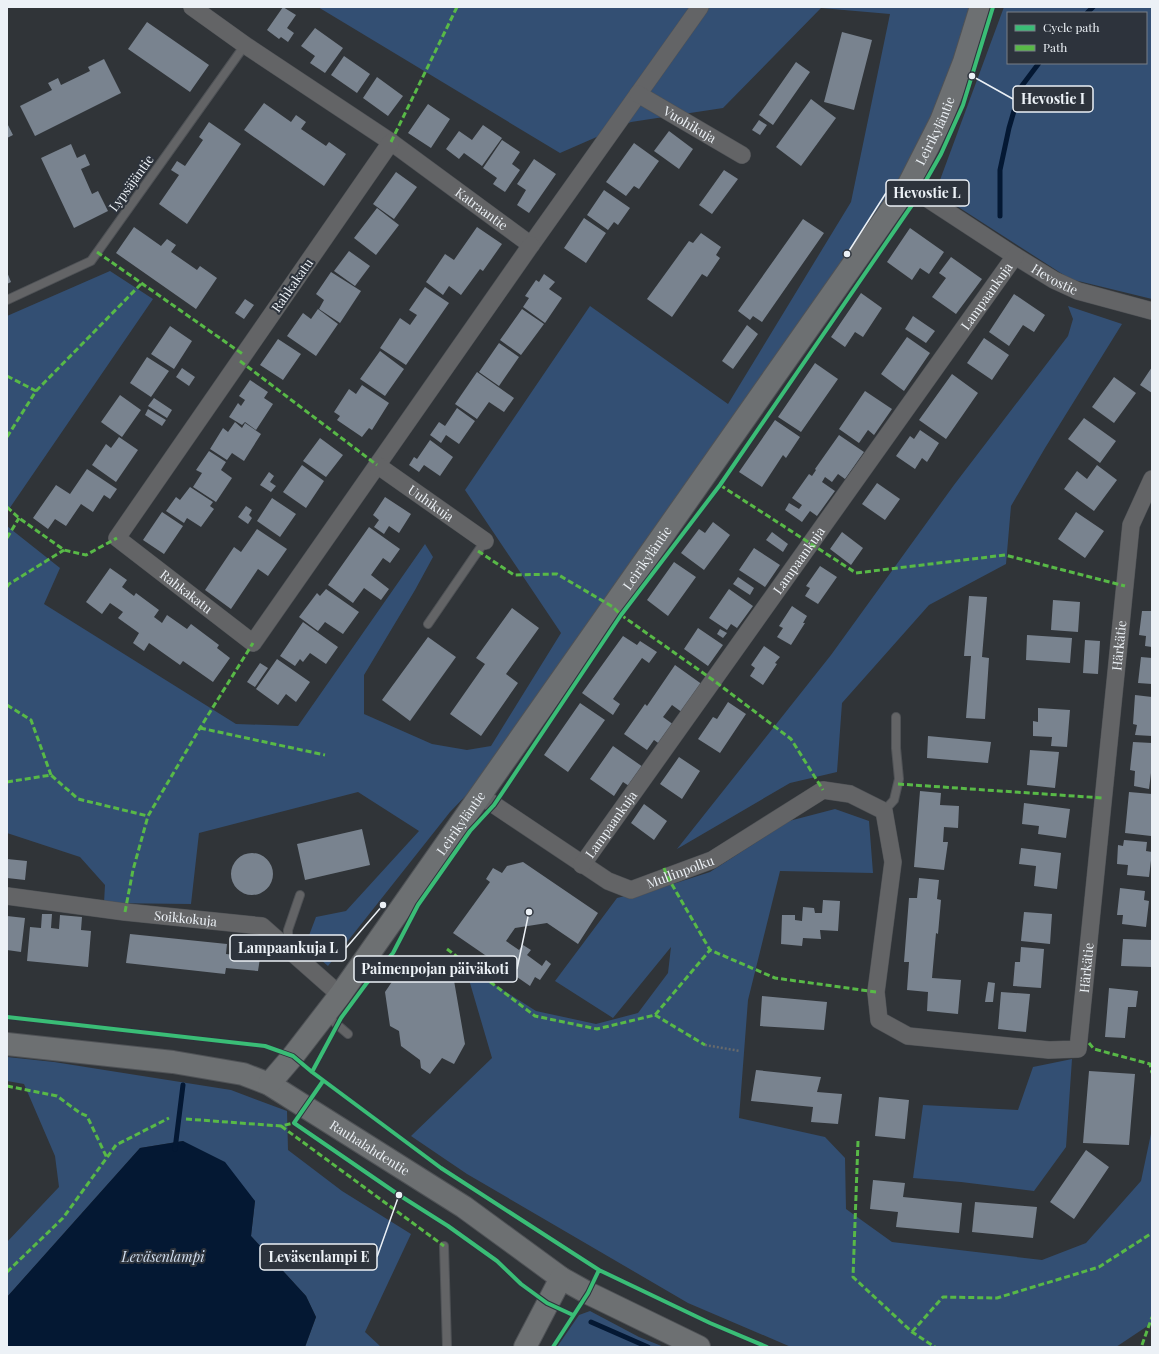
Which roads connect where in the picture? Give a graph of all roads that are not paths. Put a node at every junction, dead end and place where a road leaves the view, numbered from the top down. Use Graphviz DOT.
graph roads {
  1 [pos="192,7"];
  2 [pos="700,7"];
  3 [pos="981,7"];
  4 [pos="246,45"];
  5 [pos="638,94"];
  6 [pos="392,142"];
  7 [pos="742,155"];
  8 [pos="908,186"];
  9 [pos="531,245"];
  10 [pos="1015,256"];
  11 [pos="7,300"];
  12 [pos="1152,311"];
  13 [pos="377,465"];
  14 [pos="1152,479"];
  15 [pos="485,541"];
  16 [pos="428,624"];
  17 [pos="896,717"];
  18 [pos="481,796"];
  19 [pos="884,811"];
  20 [pos="582,865"];
  21 [pos="7,896"];
  22 [pos="300,896"];
  23 [pos="288,949"];
  24 [pos="340,995"];
  25 [pos="326,1014"];
  26 [pos="348,1034"];
  27 [pos="7,1044"];
  28 [pos="269,1084"];
  29 [pos="444,1246"];
  30 [pos="561,1278"];
  31 [pos="447,1347"];
  32 [pos="526,1347"];
  33 [pos="699,1347"];
  1 -- 4 [label="street, Katraantie"];
  2 -- 5 [label="street"];
  3 -- 8 [label="street, Leirikyläntie"];
  4 -- 6 [label="street, Katraantie"];
  4 -- 11 [label="lane, Lypsäjäntie"];
  5 -- 7 [label="street, Vuohikuja"];
  5 -- 9 [label="street"];
  6 -- 9 [label="street, Katraantie"];
  6 -- 13 [label="street, Rahkakatu"];
  8 -- 10 [label="street, Hevostie"];
  8 -- 18 [label="street, Leirikyläntie"];
  9 -- 13 [label="street, Rahkakatu"];
  10 -- 12 [label="street, Hevostie"];
  10 -- 20 [label="street, Lampaankuja"];
  13 -- 15 [label="street, Uuhikuja"];
  14 -- 19 [label="street, Härkätie"];
  15 -- 16 [label="lane"];
  17 -- 19 [label="lane"];
  18 -- 20 [label="street, Mullinpolku"];
  18 -- 24 [label="street, Leirikyläntie"];
  19 -- 20 [label="street, Mullinpolku"];
  21 -- 23 [label="street, Soikkokuja"];
  22 -- 23 [label="lane"];
  23 -- 24 [label="street, Soikkokuja"];
  24 -- 25 [label="street, Leirikyläntie"];
  25 -- 26 [label="lane"];
  25 -- 28 [label="street, Leirikyläntie"];
  27 -- 28 [label="street, Rauhalahdentie"];
  28 -- 30 [label="street, Rauhalahdentie"];
  29 -- 31 [label="lane"];
  30 -- 32 [label="street"];
  30 -- 33 [label="street, Rauhalahdentie"];
}
